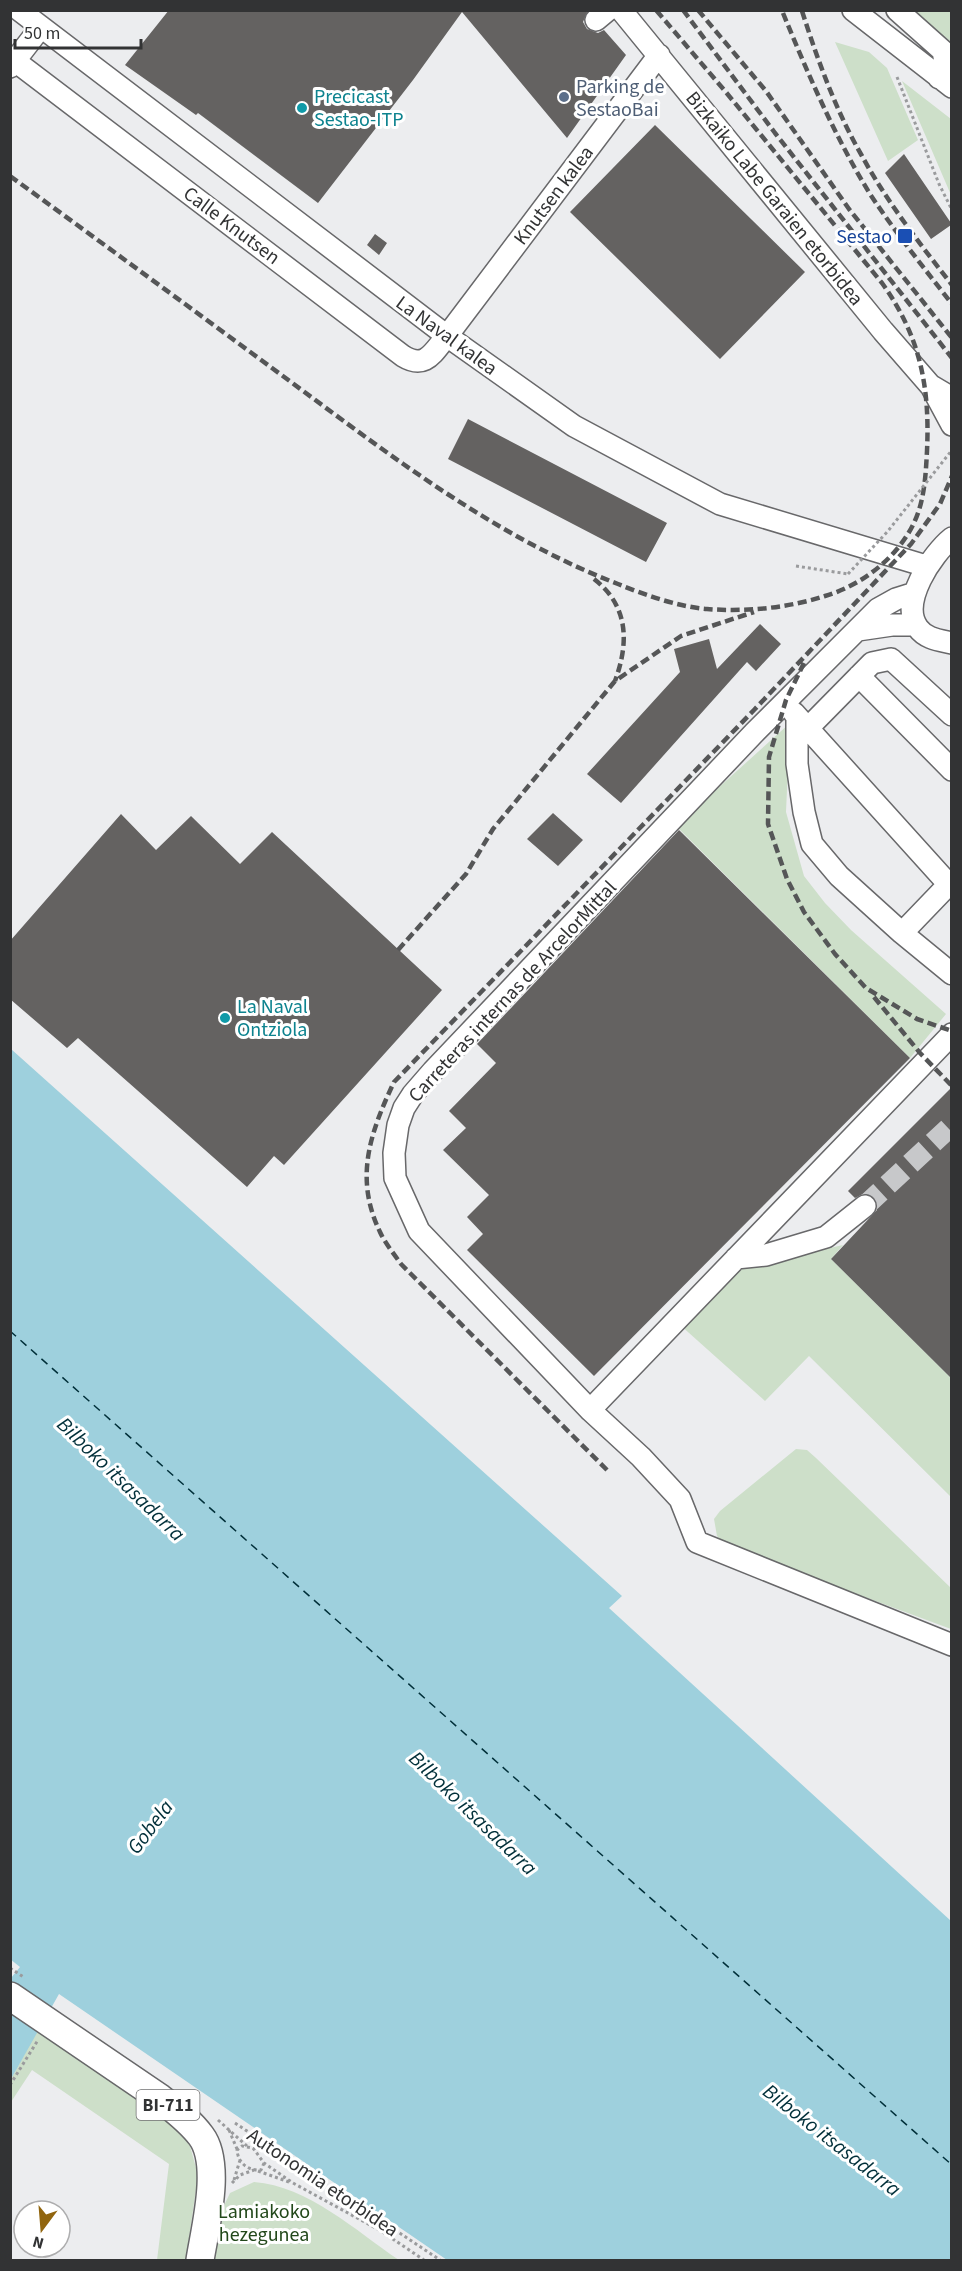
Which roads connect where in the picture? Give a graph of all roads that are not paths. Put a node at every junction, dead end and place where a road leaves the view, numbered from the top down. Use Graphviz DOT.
graph roads {
  1 [pos="621,10"];
  2 [pos="854,10"];
  3 [pos="897,10"];
  4 [pos="32,17"];
  5 [pos="659,55"];
  6 [pos="13,64"];
  7 [pos="945,83"];
  8 [pos="447,336"];
  9 [pos="930,385"];
  10 [pos="951,398"];
  11 [pos="951,425"];
  12 [pos="949,535"];
  13 [pos="926,566"];
  14 [pos="915,592"];
  15 [pos="916,625"];
  16 [pos="858,630"];
  17 [pos="951,642"];
  18 [pos="859,676"];
  19 [pos="786,700"];
  20 [pos="951,715"];
  21 [pos="802,723"];
  22 [pos="951,770"];
  23 [pos="950,884"];
  24 [pos="902,933"];
  25 [pos="951,974"];
  26 [pos="951,1034"];
  27 [pos="865,1206"];
  28 [pos="736,1258"];
  29 [pos="590,1410"];
  30 [pos="951,1645"];
  31 [pos="10,1996"];
  32 [pos="200,2260"];
  1 -- 5 [label="street, Bizkaiko Labe Garaien etorbidea"];
  2 -- 7 [label="street"];
  3 -- 7 [label="street"];
  4 -- 6 [label="street"];
  4 -- 8 [label="street, La Naval kalea"];
  5 -- 8 [label="street, Knutsen kalea"];
  5 -- 9 [label="street, Bizkaiko Labe Garaien etorbidea"];
  6 -- 8 [label="street, Calle Knutsen"];
  8 -- 13 [label="street, La Naval kalea"];
  9 -- 10 [label="street"];
  9 -- 11 [label="street"];
  12 -- 13 [label="street"];
  13 -- 14 [label="street"];
  14 -- 15 [label="street"];
  14 -- 16 [label="street, Carreteras internas de ArcelorMittal"];
  15 -- 16 [label="street"];
  15 -- 17 [label="street"];
  16 -- 19 [label="street, Carreteras internas de ArcelorMittal"];
  18 -- 20 [label="street"];
  18 -- 21 [label="street"];
  18 -- 22 [label="street"];
  19 -- 21 [label="street"];
  19 -- 29 [label="street, Carreteras internas de ArcelorMittal"];
  21 -- 23 [label="street"];
  21 -- 24 [label="street"];
  23 -- 24 [label="street"];
  24 -- 25 [label="street"];
  26 -- 28 [label="street"];
  27 -- 28 [label="street"];
  28 -- 29 [label="street"];
  29 -- 30 [label="street, Carreteras internas de ArcelorMittal"];
  31 -- 32 [label="main road, BI-711"];
}
